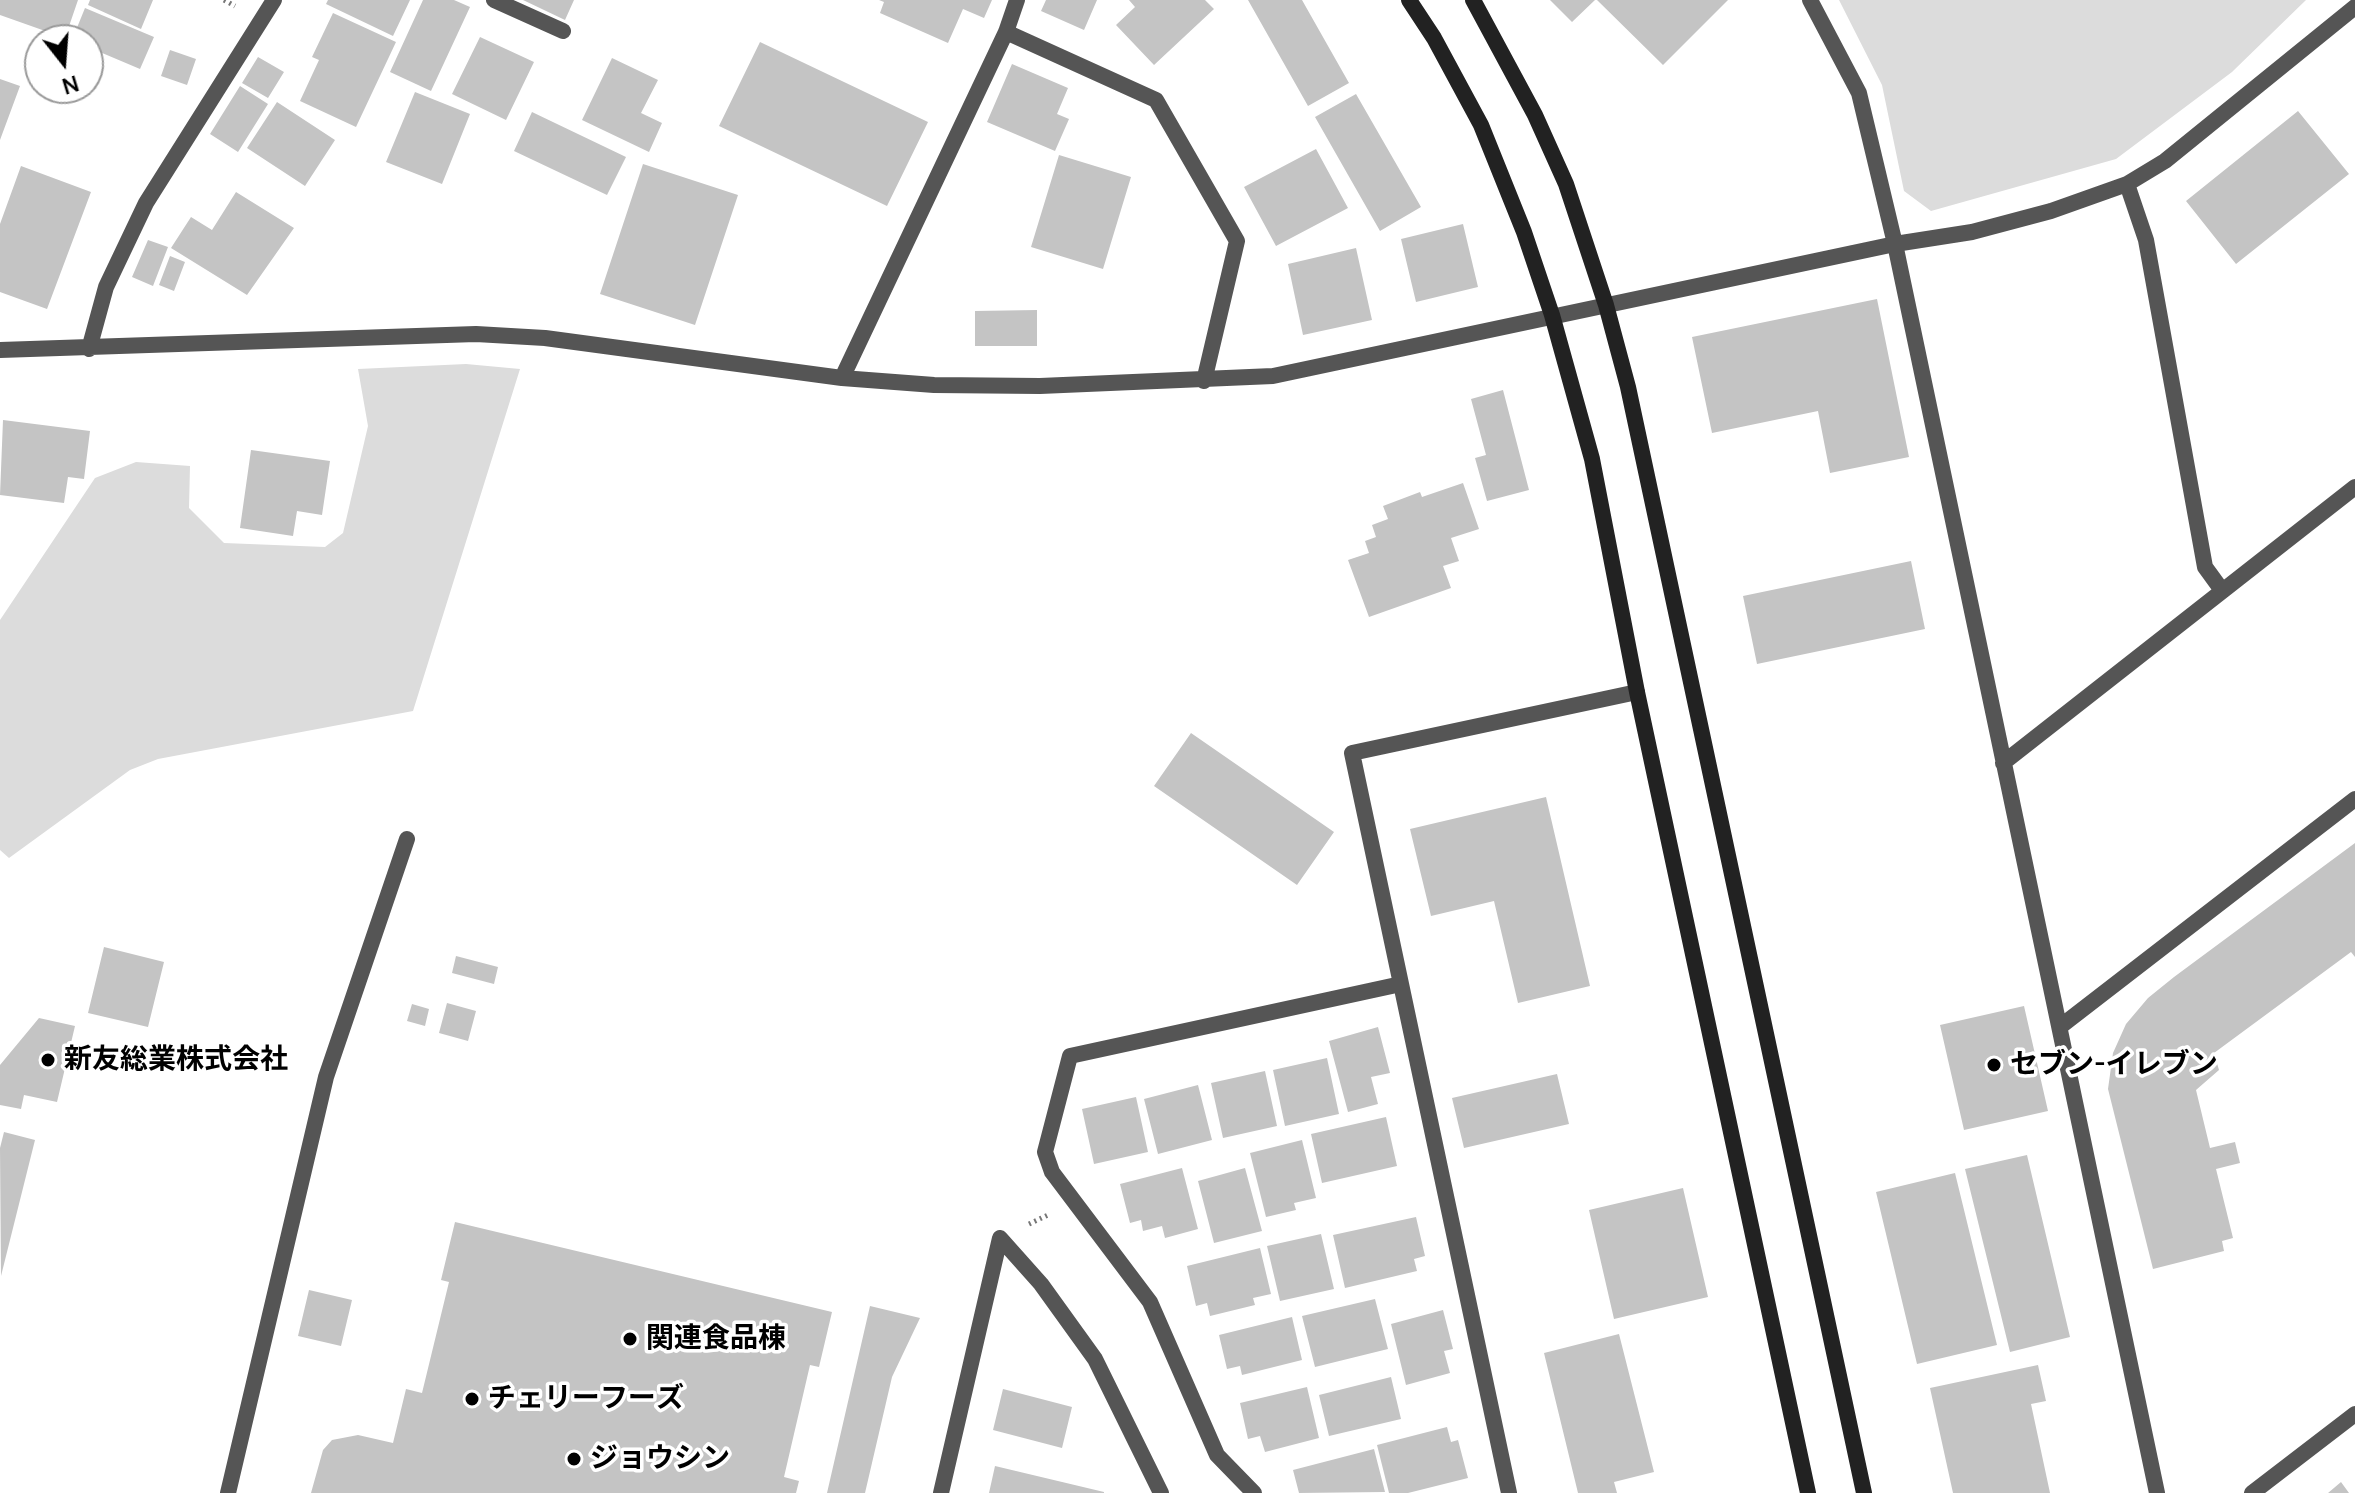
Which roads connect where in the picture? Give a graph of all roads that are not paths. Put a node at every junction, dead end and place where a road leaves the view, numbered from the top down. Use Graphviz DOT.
graph roads {
  1 [pos="274,0"];
  2 [pos="494,0"];
  3 [pos="1017,0"];
  4 [pos="1409,0"];
  5 [pos="1473,0"];
  6 [pos="1810,0"];
  7 [pos="2355,7"];
  8 [pos="563,31"];
  9 [pos="1006,32"];
  10 [pos="2127,184"];
  11 [pos="1895,244"];
  12 [pos="1606,305"];
  13 [pos="1552,315"];
  14 [pos="89,349"];
  15 [pos="0,350"];
  16 [pos="842,378"];
  17 [pos="1204,381"];
  18 [pos="2355,487"];
  19 [pos="2221,589"];
  20 [pos="1637,692"];
  21 [pos="2003,763"];
  22 [pos="2355,799"];
  23 [pos="407,839"];
  24 [pos="1401,984"];
  25 [pos="2061,1026"];
  26 [pos="2355,1414"];
  27 [pos="228,1493"];
  28 [pos="941,1493"];
  29 [pos="1161,1493"];
  30 [pos="1254,1493"];
  31 [pos="1509,1493"];
  32 [pos="1808,1493"];
  33 [pos="1864,1493"];
  34 [pos="2157,1493"];
  35 [pos="2252,1493"];
  1 -- 14 [label="street"];
  2 -- 8 [label="street"];
  3 -- 9 [label="street"];
  4 -- 13 [label="street"];
  5 -- 12 [label="street"];
  6 -- 11 [label="street"];
  7 -- 10 [label="street"];
  9 -- 16 [label="street"];
  9 -- 17 [label="street"];
  10 -- 11 [label="street"];
  10 -- 19 [label="street"];
  11 -- 12 [label="street"];
  11 -- 21 [label="street"];
  12 -- 13 [label="street"];
  12 -- 33 [label="street"];
  13 -- 17 [label="street"];
  13 -- 20 [label="street"];
  14 -- 15 [label="street"];
  14 -- 16 [label="street"];
  16 -- 17 [label="street"];
  18 -- 19 [label="street"];
  19 -- 21 [label="street"];
  20 -- 24 [label="street"];
  20 -- 32 [label="street"];
  21 -- 25 [label="street"];
  22 -- 25 [label="street"];
  23 -- 27 [label="street"];
  24 -- 30 [label="street"];
  24 -- 31 [label="street"];
  25 -- 34 [label="street"];
  26 -- 35 [label="street"];
  28 -- 29 [label="street"];
}
